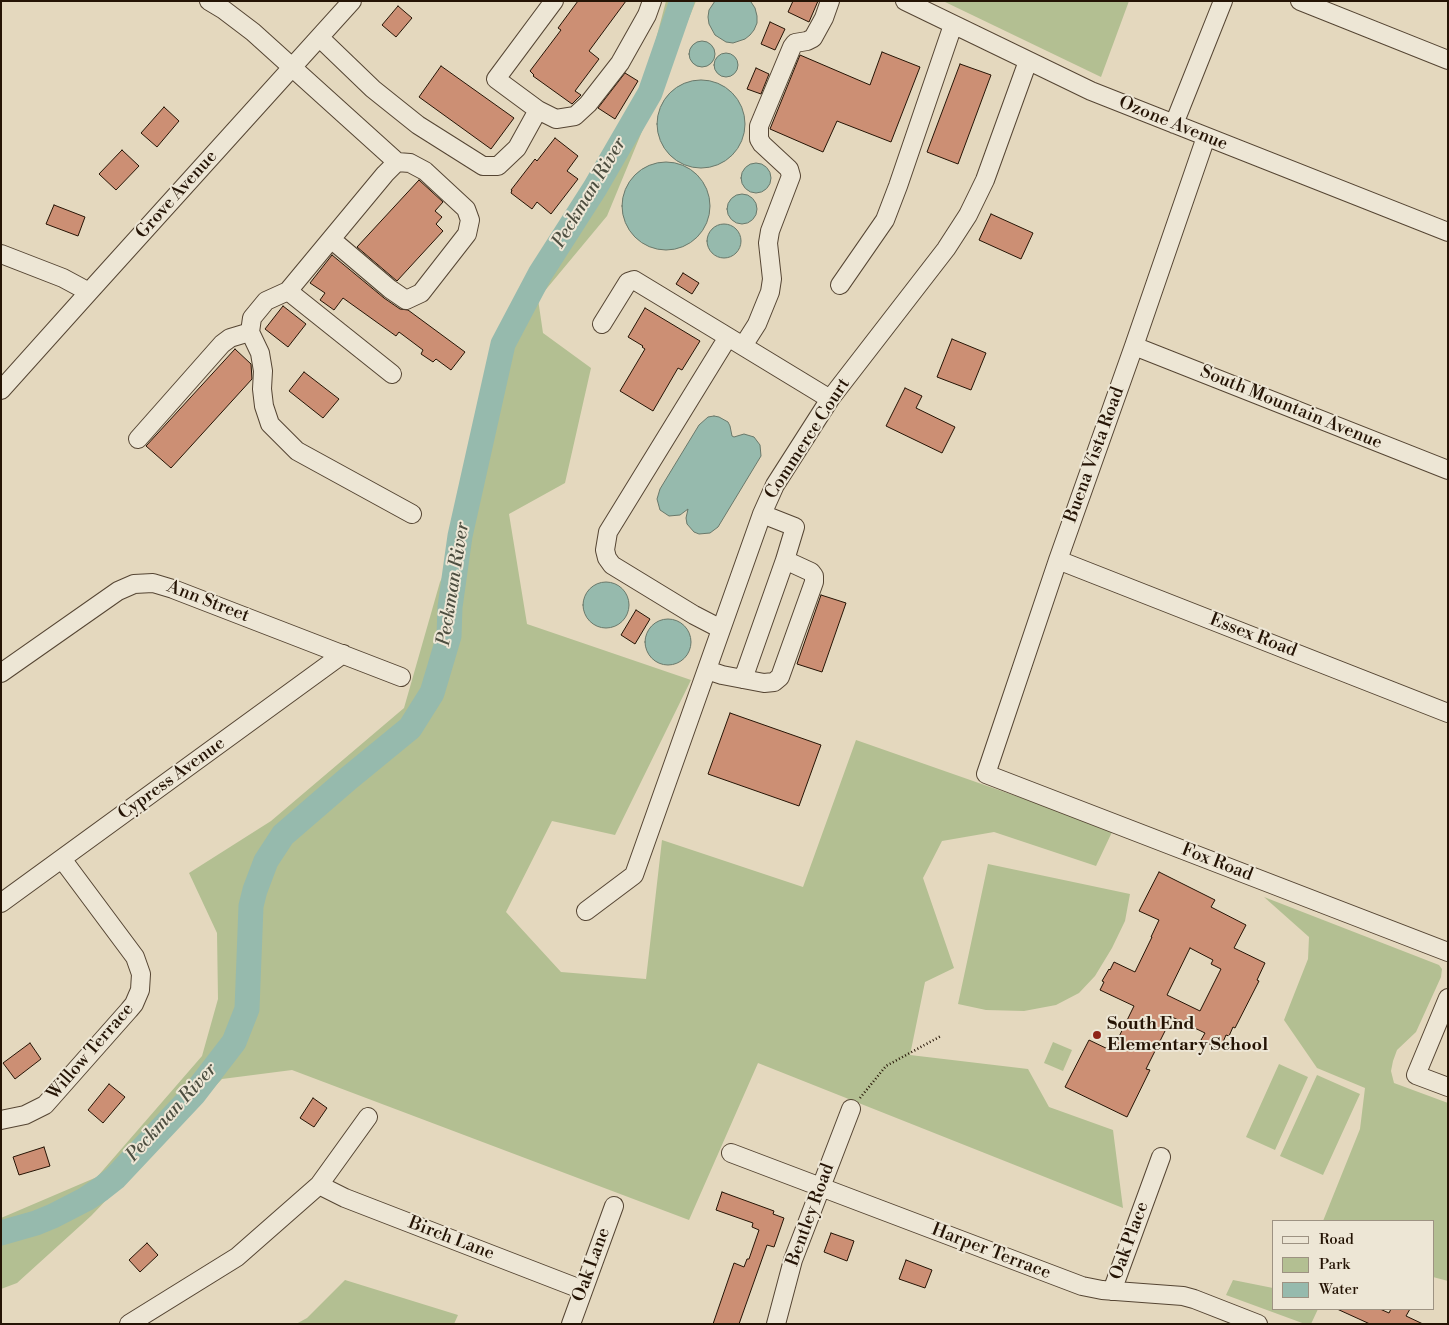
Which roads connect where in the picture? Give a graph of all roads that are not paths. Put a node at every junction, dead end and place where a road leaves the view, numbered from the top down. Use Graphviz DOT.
graph roads {
  1 [pos="209,1"];
  2 [pos="352,1"];
  3 [pos="554,1"];
  4 [pos="652,1"];
  5 [pos="830,1"];
  6 [pos="905,1"];
  7 [pos="1223,1"];
  8 [pos="1300,1"];
  9 [pos="954,25"];
  10 [pos="320,38"];
  11 [pos="1448,60"];
  12 [pos="1028,61"];
  13 [pos="293,68"];
  14 [pos="538,110"];
  15 [pos="1174,124"];
  16 [pos="1206,137"];
  17 [pos="397,162"];
  18 [pos="1448,232"];
  19 [pos="331,239"];
  20 [pos="1,254"];
  21 [pos="840,285"];
  22 [pos="288,291"];
  23 [pos="88,292"];
  24 [pos="602,324"];
  25 [pos="250,332"];
  26 [pos="728,337"];
  27 [pos="743,346"];
  28 [pos="1134,346"];
  29 [pos="392,374"];
  30 [pos="1,390"];
  31 [pos="830,399"];
  32 [pos="138,440"];
  33 [pos="1448,470"];
  34 [pos="412,514"];
  35 [pos="762,514"];
  36 [pos="785,560"];
  37 [pos="1058,560"];
  38 [pos="721,629"];
  39 [pos="343,654"];
  40 [pos="707,670"];
  41 [pos="1,672"];
  42 [pos="401,677"];
  43 [pos="743,679"];
  44 [pos="1448,712"];
  45 [pos="986,774"];
  46 [pos="62,859"];
  47 [pos="1,902"];
  48 [pos="586,912"];
  49 [pos="1448,952"];
  50 [pos="1448,998"];
  51 [pos="1448,1087"];
  52 [pos="851,1109"];
  53 [pos="368,1117"];
  54 [pos="1,1120"];
  55 [pos="731,1154"];
  56 [pos="1161,1157"];
  57 [pos="319,1185"];
  58 [pos="821,1188"];
  59 [pos="614,1206"];
  60 [pos="583,1290"];
  61 [pos="1112,1291"];
  62 [pos="129,1324"];
  63 [pos="571,1324"];
  64 [pos="776,1324"];
  65 [pos="1258,1324"];
  1 -- 13 [label="street"];
  2 -- 10 [label="street, Grove Avenue"];
  3 -- 14 [label="street"];
  4 -- 14 [label="street"];
  5 -- 27 [label="street"];
  6 -- 9 [label="street, Ozone Avenue"];
  7 -- 15 [label="street"];
  8 -- 11 [label="street"];
  9 -- 12 [label="street, Ozone Avenue"];
  9 -- 21 [label="street"];
  10 -- 13 [label="street, Grove Avenue"];
  10 -- 14 [label="street"];
  12 -- 15 [label="street, Ozone Avenue"];
  12 -- 31 [label="street, Commerce Court"];
  13 -- 17 [label="street"];
  13 -- 23 [label="street, Grove Avenue"];
  15 -- 16 [label="street, Ozone Avenue"];
  16 -- 18 [label="street, Ozone Avenue"];
  16 -- 28 [label="street, Buena Vista Road"];
  17 -- 19 [label="street"];
  17 -- 19 [label="street"];
  19 -- 22 [label="street"];
  20 -- 23 [label="street"];
  22 -- 25 [label="street"];
  22 -- 29 [label="street"];
  23 -- 30 [label="street, Grove Avenue"];
  24 -- 26 [label="street"];
  25 -- 32 [label="street"];
  25 -- 34 [label="street"];
  26 -- 27 [label="street"];
  26 -- 38 [label="street"];
  27 -- 31 [label="street"];
  28 -- 33 [label="street, South Mountain Avenue"];
  28 -- 37 [label="street, Buena Vista Road"];
  31 -- 35 [label="street, Commerce Court"];
  35 -- 36 [label="street"];
  35 -- 38 [label="street, Commerce Court"];
  36 -- 43 [label="street"];
  36 -- 43 [label="street"];
  37 -- 44 [label="street, Essex Road"];
  37 -- 45 [label="street, Buena Vista Road"];
  38 -- 40 [label="street, Commerce Court"];
  39 -- 41 [label="street, Ann Street"];
  39 -- 42 [label="street, Ann Street"];
  39 -- 46 [label="street, Cypress Avenue"];
  40 -- 43 [label="street"];
  40 -- 48 [label="street, Commerce Court"];
  45 -- 49 [label="street, Fox Road"];
  46 -- 47 [label="street, Cypress Avenue"];
  46 -- 54 [label="street, Willow Terrace"];
  50 -- 51 [label="street"];
  52 -- 58 [label="street, Bentley Road"];
  53 -- 57 [label="street"];
  55 -- 58 [label="street, Harper Terrace"];
  56 -- 61 [label="street, Oak Place"];
  57 -- 60 [label="street, Birch Lane"];
  57 -- 62 [label="street"];
  58 -- 61 [label="street, Harper Terrace"];
  58 -- 64 [label="street, Bentley Road"];
  59 -- 60 [label="street, Oak Lane"];
  60 -- 63 [label="street, Oak Lane"];
  61 -- 65 [label="street, Harper Terrace"];
}
